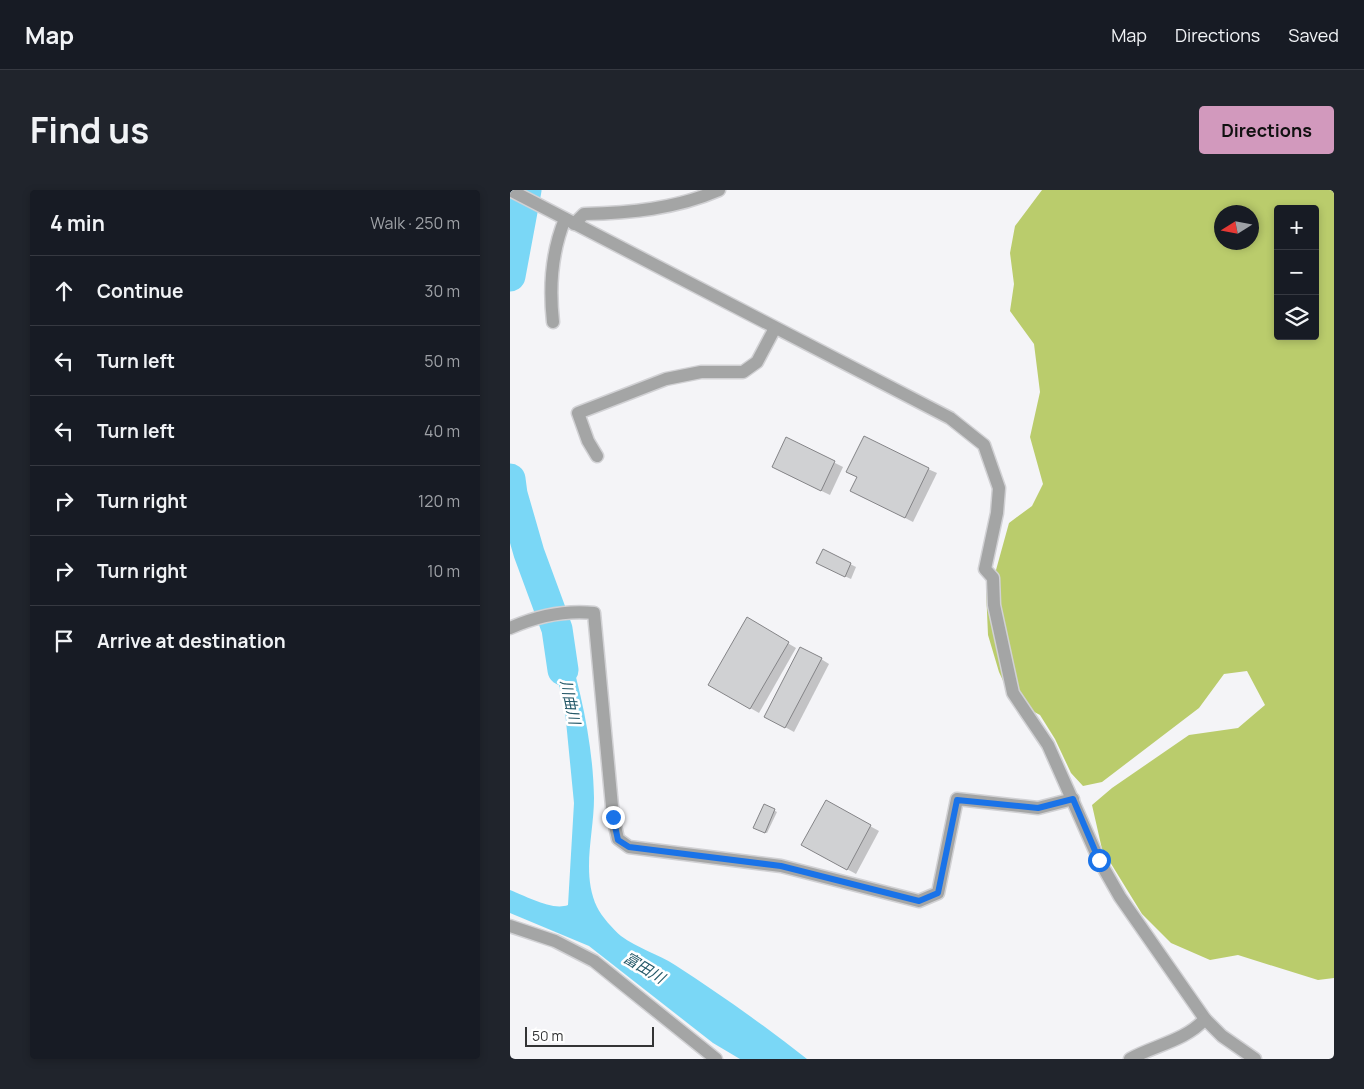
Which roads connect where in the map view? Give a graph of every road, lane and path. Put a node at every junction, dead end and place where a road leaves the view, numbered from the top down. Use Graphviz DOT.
graph roads {
  1 [pos="510,190"];
  2 [pos="718,190"];
  3 [pos="570,221"];
  4 [pos="554,322"];
  5 [pos="775,328"];
  6 [pos="598,456"];
  7 [pos="510,628"];
  8 [pos="1073,799"];
  9 [pos="510,926"];
  10 [pos="1205,1018"];
  11 [pos="716,1059"];
  12 [pos="1130,1059"];
  13 [pos="1255,1059"];
  1 -- 3 [label="street"];
  2 -- 3 [label="street"];
  3 -- 4 [label="street"];
  3 -- 5 [label="street"];
  5 -- 6 [label="street"];
  5 -- 8 [label="street"];
  7 -- 8 [label="street"];
  8 -- 10 [label="street"];
  9 -- 11 [label="street"];
  10 -- 12 [label="street"];
  10 -- 13 [label="street"];
}
